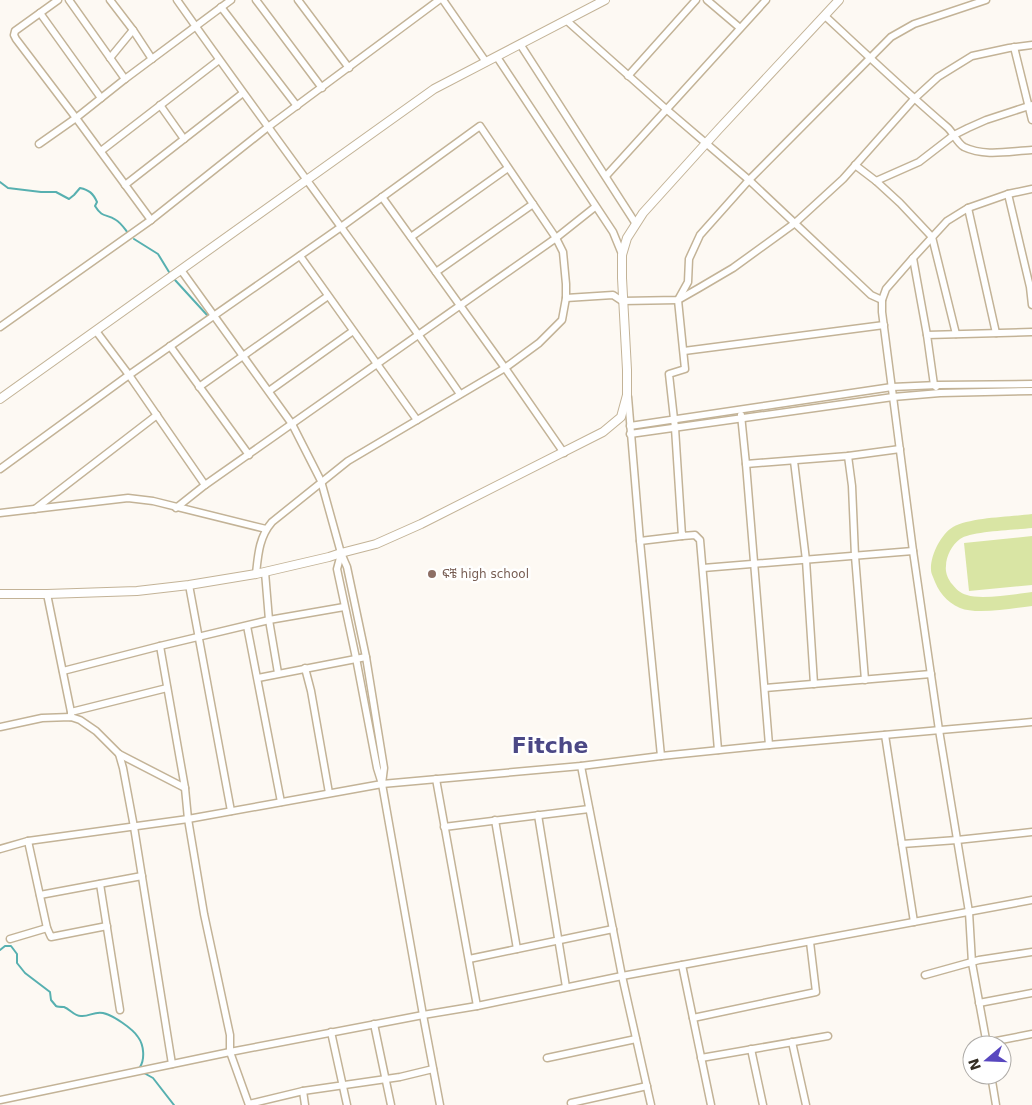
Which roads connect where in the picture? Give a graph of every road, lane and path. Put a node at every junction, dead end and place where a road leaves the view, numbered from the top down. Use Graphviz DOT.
graph roads {
  1 [pos="58,0"];
  2 [pos="69,0"];
  3 [pos="110,0"];
  4 [pos="177,0"];
  5 [pos="231,0"];
  6 [pos="256,0"];
  7 [pos="298,0"];
  8 [pos="441,0"];
  9 [pos="605,0"];
  10 [pos="696,0"];
  11 [pos="707,0"];
  12 [pos="766,0"];
  13 [pos="839,0"];
  14 [pos="986,0"];
  15 [pos="221,7"];
  16 [pos="40,13"];
  17 [pos="825,16"];
  18 [pos="566,20"];
  19 [pos="195,26"];
  20 [pos="740,28"];
  21 [pos="133,30"];
  22 [pos="520,44"];
  23 [pos="1032,45"];
  24 [pos="1014,47"];
  25 [pos="497,57"];
  26 [pos="869,57"];
  27 [pos="110,58"];
  28 [pos="152,59"];
  29 [pos="218,60"];
  30 [pos="486,62"];
  31 [pos="349,68"];
  32 [pos="628,76"];
  33 [pos="125,79"];
  34 [pos="322,88"];
  35 [pos="243,93"];
  36 [pos="101,98"];
  37 [pos="914,99"];
  38 [pos="160,106"];
  39 [pos="297,106"];
  40 [pos="1030,106"];
  41 [pos="666,109"];
  42 [pos="76,118"];
  43 [pos="1032,120"];
  44 [pos="268,127"];
  45 [pos="954,135"];
  46 [pos="184,139"];
  47 [pos="707,143"];
  48 [pos="39,144"];
  49 [pos="1032,150"];
  50 [pos="101,151"];
  51 [pos="855,165"];
  52 [pos="508,168"];
  53 [pos="606,176"];
  54 [pos="306,180"];
  55 [pos="748,180"];
  56 [pos="876,181"];
  57 [pos="125,185"];
  58 [pos="1032,189"];
  59 [pos="1008,194"];
  60 [pos="382,197"];
  61 [pos="533,204"];
  62 [pos="595,207"];
  63 [pos="968,208"];
  64 [pos="151,220"];
  65 [pos="795,223"];
  66 [pos="636,224"];
  67 [pos="341,227"];
  68 [pos="932,236"];
  69 [pos="411,237"];
  70 [pos="556,238"];
  71 [pos="622,254"];
  72 [pos="300,256"];
  73 [pos="913,258"];
  74 [pos="181,270"];
  75 [pos="436,272"];
  76 [pos="1031,287"];
  77 [pos="328,296"];
  78 [pos="566,298"];
  79 [pos="678,300"];
  80 [pos="882,300"];
  81 [pos="622,301"];
  82 [pos="460,305"];
  83 [pos="1032,305"];
  84 [pos="215,316"];
  85 [pos="884,325"];
  86 [pos="0,327"];
  87 [pos="96,331"];
  88 [pos="353,331"];
  89 [pos="1032,332"];
  90 [pos="996,333"];
  91 [pos="419,334"];
  92 [pos="956,334"];
  93 [pos="927,335"];
  94 [pos="170,346"];
  95 [pos="684,351"];
  96 [pos="243,356"];
  97 [pos="377,365"];
  98 [pos="505,368"];
  99 [pos="128,375"];
  100 [pos="1032,384"];
  101 [pos="934,385"];
  102 [pos="199,387"];
  103 [pos="892,388"];
  104 [pos="1032,391"];
  105 [pos="269,392"];
  106 [pos="940,392"];
  107 [pos="460,394"];
  108 [pos="627,395"];
  109 [pos="893,397"];
  110 [pos="0,399"];
  111 [pos="740,410"];
  112 [pos="157,416"];
  113 [pos="741,419"];
  114 [pos="417,420"];
  115 [pos="674,420"];
  116 [pos="292,424"];
  117 [pos="630,426"];
  118 [pos="675,428"];
  119 [pos="630,434"];
  120 [pos="900,449"];
  121 [pos="564,452"];
  122 [pos="248,455"];
  123 [pos="848,456"];
  124 [pos="794,461"];
  125 [pos="746,464"];
  126 [pos="0,469"];
  127 [pos="321,481"];
  128 [pos="205,485"];
  129 [pos="176,508"];
  130 [pos="35,509"];
  131 [pos="0,513"];
  132 [pos="266,529"];
  133 [pos="682,536"];
  134 [pos="640,541"];
  135 [pos="913,552"];
  136 [pos="341,553"];
  137 [pos="855,556"];
  138 [pos="806,560"];
  139 [pos="754,563"];
  140 [pos="703,568"];
  141 [pos="265,572"];
  142 [pos="256,574"];
  143 [pos="189,585"];
  144 [pos="0,594"];
  145 [pos="47,594"];
  146 [pos="344,607"];
  147 [pos="269,620"];
  148 [pos="247,626"];
  149 [pos="199,637"];
  150 [pos="160,646"];
  151 [pos="366,657"];
  152 [pos="356,658"];
  153 [pos="305,668"];
  154 [pos="63,671"];
  155 [pos="278,673"];
  156 [pos="931,674"];
  157 [pos="258,678"];
  158 [pos="865,680"];
  159 [pos="814,684"];
  160 [pos="167,688"];
  161 [pos="765,688"];
  162 [pos="71,714"];
  163 [pos="1032,722"];
  164 [pos="0,727"];
  165 [pos="939,730"];
  166 [pos="885,735"];
  167 [pos="769,745"];
  168 [pos="718,750"];
  169 [pos="119,754"];
  170 [pos="661,756"];
  171 [pos="581,766"];
  172 [pos="436,779"];
  173 [pos="382,784"];
  174 [pos="185,788"];
  175 [pos="328,793"];
  176 [pos="280,802"];
  177 [pos="589,809"];
  178 [pos="231,811"];
  179 [pos="538,815"];
  180 [pos="188,819"];
  181 [pos="495,820"];
  182 [pos="134,826"];
  183 [pos="444,826"];
  184 [pos="1032,832"];
  185 [pos="957,840"];
  186 [pos="28,841"];
  187 [pos="902,844"];
  188 [pos="0,849"];
  189 [pos="142,876"];
  190 [pos="100,884"];
  191 [pos="40,895"];
  192 [pos="1032,900"];
  193 [pos="969,912"];
  194 [pos="914,922"];
  195 [pos="107,926"];
  196 [pos="47,928"];
  197 [pos="613,929"];
  198 [pos="10,939"];
  199 [pos="558,940"];
  200 [pos="810,942"];
  201 [pos="516,949"];
  202 [pos="1032,952"];
  203 [pos="469,959"];
  204 [pos="972,962"];
  205 [pos="682,966"];
  206 [pos="925,975"];
  207 [pos="622,976"];
  208 [pos="566,987"];
  209 [pos="1032,993"];
  210 [pos="979,1002"];
  211 [pos="477,1006"];
  212 [pos="120,1010"];
  213 [pos="423,1015"];
  214 [pos="693,1018"];
  215 [pos="374,1024"];
  216 [pos="331,1032"];
  217 [pos="1032,1034"];
  218 [pos="985,1035"];
  219 [pos="828,1036"];
  220 [pos="1012,1038"];
  221 [pos="636,1039"];
  222 [pos="792,1042"];
  223 [pos="751,1049"];
  224 [pos="230,1052"];
  225 [pos="547,1058"];
  226 [pos="702,1058"];
  227 [pos="172,1064"];
  228 [pos="433,1069"];
  229 [pos="386,1079"];
  230 [pos="993,1085"];
  231 [pos="343,1086"];
  232 [pos="647,1086"];
  233 [pos="303,1091"];
  234 [pos="0,1100"];
  235 [pos="571,1103"];
  236 [pos="249,1104"];
  237 [pos="305,1105"];
  238 [pos="347,1105"];
  239 [pos="391,1105"];
  240 [pos="440,1105"];
  241 [pos="651,1105"];
  242 [pos="711,1105"];
  243 [pos="763,1105"];
  244 [pos="806,1105"];
  245 [pos="996,1105"];
  1 -- 16 [label="street"];
  2 -- 27 [label="street"];
  3 -- 21 [label="street"];
  4 -- 19 [label="street"];
  5 -- 15 [label="street"];
  6 -- 34 [label="street"];
  7 -- 31 [label="street"];
  8 -- 30 [label="street"];
  8 -- 31 [label="street"];
  9 -- 18 [label="street"];
  10 -- 32 [label="street"];
  11 -- 20 [label="street"];
  12 -- 20 [label="street"];
  13 -- 17 [label="street"];
  14 -- 26 [label="street"];
  15 -- 19 [label="street"];
  15 -- 39 [label="street"];
  16 -- 36 [label="street"];
  16 -- 42 [label="street"];
  17 -- 26 [label="street"];
  17 -- 47 [label="street"];
  18 -- 22 [label="street"];
  18 -- 32 [label="street"];
  19 -- 28 [label="street"];
  19 -- 29 [label="street"];
  20 -- 41 [label="street"];
  21 -- 27 [label="street"];
  21 -- 28 [label="street"];
  22 -- 25 [label="street"];
  22 -- 53 [label="street"];
  23 -- 24 [label="street"];
  24 -- 37 [label="street"];
  24 -- 40 [label="street"];
  25 -- 30 [label="street"];
  25 -- 62 [label="street"];
  26 -- 37 [label="street"];
  26 -- 55 [label="street"];
  27 -- 33 [label="street"];
  28 -- 33 [label="street"];
  29 -- 35 [label="street"];
  29 -- 38 [label="street"];
  30 -- 54 [label="street"];
  31 -- 34 [label="street"];
  32 -- 41 [label="street"];
  33 -- 36 [label="street"];
  34 -- 39 [label="street"];
  35 -- 44 [label="street"];
  35 -- 46 [label="street"];
  36 -- 42 [label="street"];
  37 -- 45 [label="street"];
  37 -- 51 [label="street"];
  38 -- 46 [label="street"];
  38 -- 50 [label="street"];
  39 -- 44 [label="street"];
  40 -- 43 [label="street"];
  40 -- 45 [label="street"];
  41 -- 47 [label="street"];
  41 -- 53 [label="street"];
  42 -- 48 [label="street"];
  42 -- 50 [label="street"];
  44 -- 54 [label="street"];
  44 -- 64 [label="street"];
  45 -- 49 [label="street"];
  45 -- 56 [label="street"];
  46 -- 57 [label="street"];
  47 -- 55 [label="street"];
  47 -- 66 [label="street"];
  50 -- 57 [label="street"];
  51 -- 56 [label="street"];
  51 -- 65 [label="street"];
  52 -- 60 [label="street"];
  52 -- 61 [label="street"];
  52 -- 69 [label="street"];
  53 -- 66 [label="street"];
  54 -- 67 [label="street"];
  54 -- 74 [label="street"];
  55 -- 65 [label="street"];
  55 -- 79 [label="street"];
  56 -- 68 [label="street"];
  57 -- 64 [label="street"];
  58 -- 59 [label="street"];
  59 -- 63 [label="street"];
  59 -- 76 [label="street"];
  60 -- 67 [label="street"];
  60 -- 69 [label="street"];
  61 -- 70 [label="street"];
  61 -- 75 [label="street"];
  62 -- 70 [label="street"];
  62 -- 71 [label="street"];
  63 -- 68 [label="street"];
  63 -- 90 [label="street"];
  64 -- 86 [label="street"];
  65 -- 79 [label="street"];
  65 -- 80 [label="street"];
  66 -- 71 [label="street"];
  67 -- 72 [label="street"];
  67 -- 91 [label="street"];
  68 -- 73 [label="street"];
  68 -- 92 [label="street"];
  69 -- 75 [label="street"];
  70 -- 78 [label="street"];
  70 -- 82 [label="street"];
  71 -- 81 [label="street"];
  72 -- 77 [label="street"];
  72 -- 84 [label="street"];
  73 -- 80 [label="street"];
  73 -- 93 [label="street"];
  74 -- 84 [label="street"];
  74 -- 87 [label="street"];
  75 -- 82 [label="street"];
  76 -- 83 [label="street"];
  77 -- 88 [label="street"];
  77 -- 96 [label="street"];
  78 -- 81 [label="street"];
  78 -- 98 [label="street"];
  79 -- 81 [label="street"];
  79 -- 95 [label="street"];
  80 -- 85 [label="street"];
  81 -- 108 [label="street"];
  82 -- 91 [label="street"];
  82 -- 98 [label="street"];
  84 -- 94 [label="street"];
  84 -- 96 [label="street"];
  85 -- 95 [label="street"];
  85 -- 103 [label="street"];
  87 -- 99 [label="street"];
  87 -- 110 [label="street"];
  88 -- 97 [label="street"];
  88 -- 105 [label="street"];
  89 -- 90 [label="street"];
  90 -- 92 [label="street"];
  91 -- 97 [label="street"];
  91 -- 107 [label="street"];
  92 -- 93 [label="street"];
  93 -- 101 [label="street"];
  94 -- 99 [label="street"];
  94 -- 102 [label="street"];
  95 -- 115 [label="street"];
  96 -- 102 [label="street"];
  96 -- 105 [label="street"];
  97 -- 114 [label="street"];
  97 -- 116 [label="street"];
  98 -- 107 [label="street"];
  98 -- 121 [label="street"];
  99 -- 112 [label="street"];
  99 -- 126 [label="street"];
  100 -- 101 [label="street"];
  101 -- 103 [label="street"];
  101 -- 106 [label="street"];
  102 -- 122 [label="street"];
  103 -- 109 [label="street"];
  103 -- 111 [label="street"];
  104 -- 106 [label="street"];
  105 -- 116 [label="street"];
  106 -- 109 [label="street"];
  107 -- 114 [label="street"];
  108 -- 117 [label="street"];
  108 -- 121 [label="street"];
  109 -- 113 [label="street"];
  109 -- 120 [label="street"];
  111 -- 113 [label="street"];
  111 -- 115 [label="street"];
  112 -- 128 [label="street"];
  112 -- 130 [label="street"];
  113 -- 118 [label="street"];
  113 -- 125 [label="street"];
  114 -- 127 [label="street"];
  115 -- 117 [label="street"];
  115 -- 118 [label="street"];
  116 -- 122 [label="street"];
  116 -- 127 [label="street"];
  117 -- 119 [label="street"];
  118 -- 119 [label="street"];
  118 -- 133 [label="street"];
  119 -- 134 [label="street"];
  120 -- 123 [label="street"];
  120 -- 135 [label="street"];
  121 -- 136 [label="street"];
  122 -- 128 [label="street"];
  123 -- 124 [label="street"];
  123 -- 137 [label="street"];
  124 -- 125 [label="street"];
  124 -- 138 [label="street"];
  125 -- 139 [label="street"];
  127 -- 132 [label="street"];
  127 -- 136 [label="street"];
  128 -- 129 [label="street"];
  129 -- 130 [label="street"];
  129 -- 132 [label="street"];
  130 -- 131 [label="street"];
  132 -- 142 [label="street"];
  133 -- 134 [label="street"];
  133 -- 140 [label="street"];
  134 -- 170 [label="street"];
  135 -- 137 [label="street"];
  135 -- 156 [label="street"];
  136 -- 141 [label="street"];
  136 -- 146 [label="street"];
  136 -- 151 [label="street"];
  137 -- 138 [label="street"];
  137 -- 158 [label="street"];
  138 -- 139 [label="street"];
  138 -- 159 [label="street"];
  139 -- 140 [label="street"];
  139 -- 161 [label="street"];
  140 -- 168 [label="street"];
  141 -- 142 [label="street"];
  141 -- 147 [label="street"];
  142 -- 143 [label="street"];
  143 -- 145 [label="street"];
  143 -- 149 [label="street"];
  144 -- 145 [label="street"];
  145 -- 154 [label="street"];
  146 -- 147 [label="street"];
  146 -- 152 [label="street"];
  147 -- 148 [label="street"];
  147 -- 155 [label="street"];
  148 -- 149 [label="street"];
  148 -- 157 [label="street"];
  149 -- 150 [label="street"];
  149 -- 178 [label="street"];
  150 -- 154 [label="street"];
  150 -- 160 [label="street"];
  151 -- 152 [label="street"];
  151 -- 173 [label="street"];
  152 -- 153 [label="street"];
  152 -- 173 [label="street"];
  153 -- 155 [label="street"];
  153 -- 175 [label="street"];
  154 -- 162 [label="street"];
  155 -- 157 [label="street"];
  156 -- 158 [label="street"];
  156 -- 165 [label="street"];
  157 -- 176 [label="street"];
  158 -- 159 [label="street"];
  159 -- 161 [label="street"];
  160 -- 162 [label="street"];
  160 -- 174 [label="street"];
  161 -- 167 [label="street"];
  162 -- 164 [label="street"];
  162 -- 169 [label="street"];
  163 -- 165 [label="street"];
  165 -- 166 [label="street"];
  165 -- 185 [label="street"];
  166 -- 167 [label="street"];
  166 -- 187 [label="street"];
  167 -- 168 [label="street"];
  168 -- 170 [label="street"];
  169 -- 174 [label="street"];
  169 -- 182 [label="street"];
  170 -- 171 [label="street"];
  171 -- 172 [label="street"];
  171 -- 177 [label="street"];
  172 -- 173 [label="street"];
  172 -- 183 [label="street"];
  173 -- 175 [label="street"];
  173 -- 213 [label="street"];
  174 -- 180 [label="street"];
  175 -- 176 [label="street"];
  176 -- 178 [label="street"];
  177 -- 179 [label="street"];
  177 -- 197 [label="street"];
  178 -- 180 [label="street"];
  179 -- 181 [label="street"];
  179 -- 199 [label="street"];
  180 -- 182 [label="street"];
  180 -- 224 [label="street"];
  181 -- 183 [label="street"];
  181 -- 201 [label="street"];
  182 -- 186 [label="street"];
  182 -- 189 [label="street"];
  183 -- 203 [label="street"];
  184 -- 185 [label="street"];
  185 -- 187 [label="street"];
  185 -- 193 [label="street"];
  186 -- 188 [label="street"];
  186 -- 191 [label="street"];
  187 -- 194 [label="street"];
  189 -- 190 [label="street"];
  189 -- 227 [label="street"];
  190 -- 191 [label="street"];
  190 -- 195 [label="street"];
  191 -- 196 [label="street"];
  192 -- 193 [label="street"];
  193 -- 194 [label="street"];
  193 -- 204 [label="street"];
  194 -- 200 [label="street"];
  195 -- 196 [label="street"];
  195 -- 212 [label="street"];
  196 -- 198 [label="street"];
  197 -- 199 [label="street"];
  197 -- 207 [label="street"];
  199 -- 201 [label="street"];
  199 -- 208 [label="street"];
  200 -- 205 [label="street"];
  200 -- 214 [label="street"];
  201 -- 203 [label="street"];
  202 -- 204 [label="street"];
  203 -- 211 [label="street"];
  204 -- 206 [label="street"];
  204 -- 210 [label="street"];
  205 -- 207 [label="street"];
  205 -- 214 [label="street"];
  207 -- 208 [label="street"];
  207 -- 221 [label="street"];
  208 -- 211 [label="street"];
  209 -- 210 [label="street"];
  210 -- 218 [label="street"];
  211 -- 213 [label="street"];
  213 -- 215 [label="street"];
  213 -- 228 [label="street"];
  214 -- 226 [label="street"];
  215 -- 216 [label="street"];
  215 -- 229 [label="street"];
  216 -- 224 [label="street"];
  216 -- 231 [label="street"];
  217 -- 220 [label="street"];
  219 -- 222 [label="street"];
  221 -- 225 [label="street"];
  221 -- 232 [label="street"];
  222 -- 223 [label="street"];
  222 -- 244 [label="street"];
  223 -- 226 [label="street"];
  223 -- 243 [label="street"];
  224 -- 227 [label="street"];
  224 -- 236 [label="street"];
  226 -- 242 [label="street"];
  227 -- 234 [label="street"];
  228 -- 229 [label="street"];
  228 -- 240 [label="street"];
  229 -- 231 [label="street"];
  229 -- 239 [label="street"];
  230 -- 245 [label="street"];
  231 -- 233 [label="street"];
  231 -- 238 [label="street"];
  232 -- 235 [label="street"];
  232 -- 241 [label="street"];
  233 -- 236 [label="street"];
  233 -- 237 [label="street"];
}
